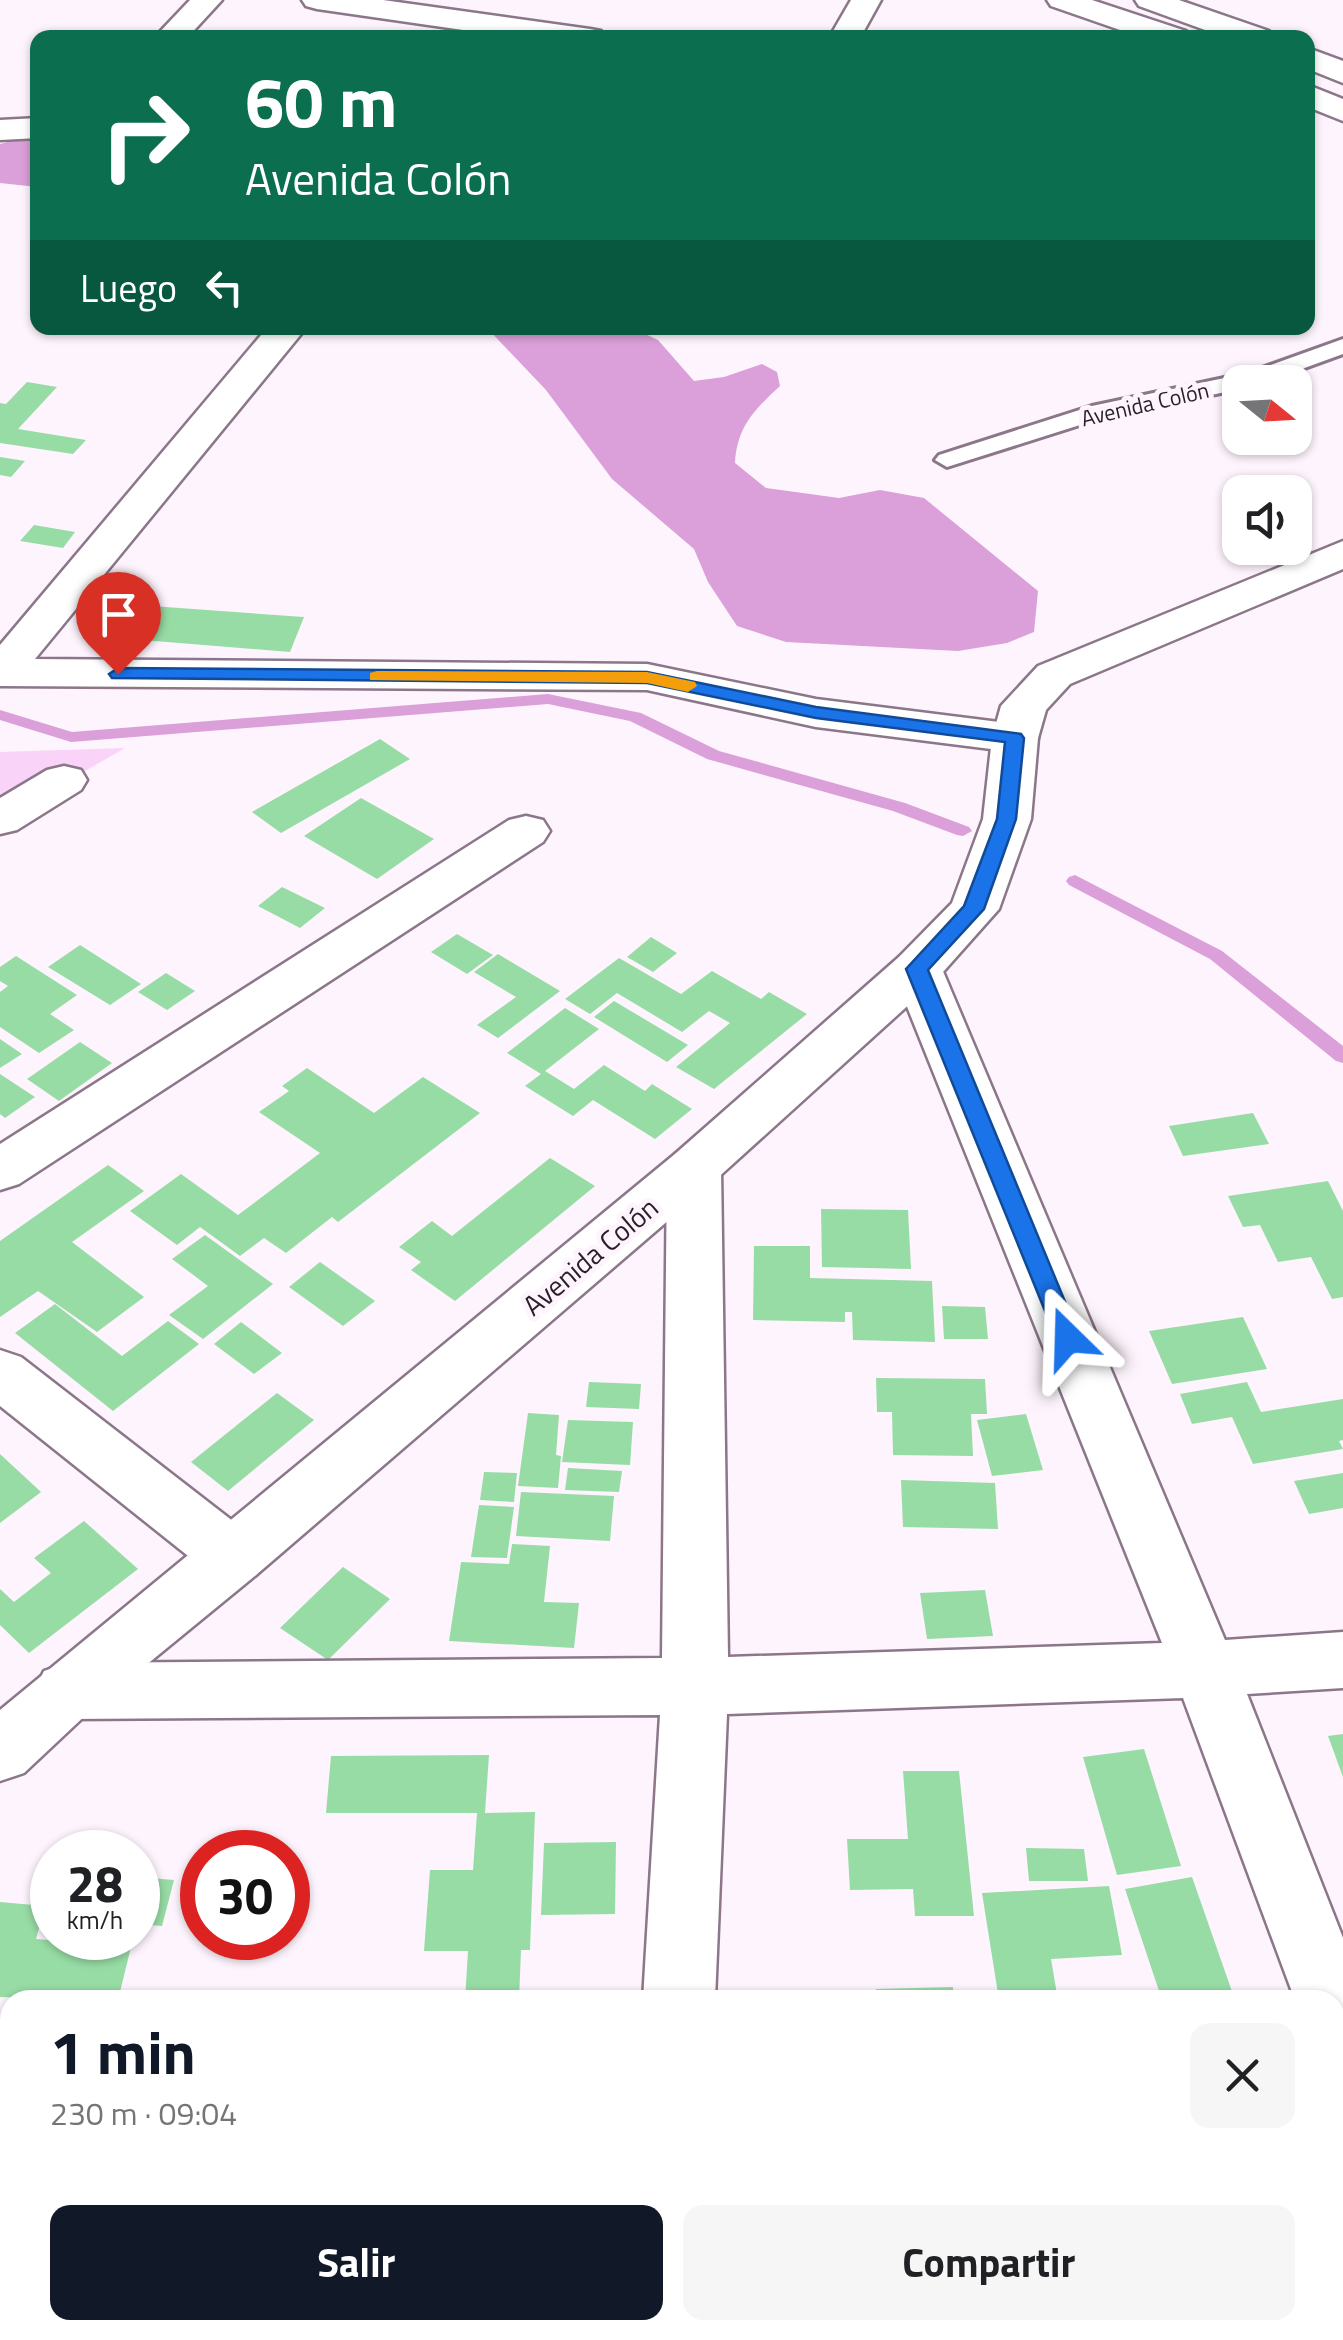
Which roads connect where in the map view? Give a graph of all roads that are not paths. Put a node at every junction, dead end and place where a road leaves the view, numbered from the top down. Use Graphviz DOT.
graph roads {
  1 [pos="207,0"];
  2 [pos="317,0"];
  3 [pos="866,0"];
  4 [pos="1062,0"];
  5 [pos="1150,0"];
  6 [pos="548,2"];
  7 [pos="177,30"];
  8 [pos="504,30"];
  9 [pos="525,30"];
  10 [pos="849,30"];
  11 [pos="1151,30"];
  12 [pos="1235,30"];
  13 [pos="1315,61"];
  14 [pos="1343,73"];
  15 [pos="1315,99"];
  16 [pos="1343,111"];
  17 [pos="30,128"];
  18 [pos="0,130"];
  19 [pos="281,335"];
  20 [pos="1343,346"];
  21 [pos="947,460"];
  22 [pos="1343,554"];
  23 [pos="1,672"];
  24 [pos="1015,738"];
  25 [pos="64,780"];
  26 [pos="0,819"];
  27 [pos="526,831"];
  28 [pos="917,969"];
  29 [pos="694,1168"];
  30 [pos="0,1170"];
  31 [pos="0,1373"];
  32 [pos="234,1558"];
  33 [pos="1343,1660"];
  34 [pos="1205,1670"];
  35 [pos="696,1685"];
  36 [pos="67,1691"];
  37 [pos="0,1752"];
  38 [pos="680,1990"];
  39 [pos="1326,1990"];
  1 -- 7 [label="street"];
  2 -- 8 [label="street"];
  3 -- 10 [label="street"];
  4 -- 11 [label="street"];
  5 -- 12 [label="street"];
  6 -- 9 [label="street"];
  13 -- 14 [label="street"];
  15 -- 16 [label="street"];
  17 -- 18 [label="street"];
  19 -- 23 [label="street"];
  20 -- 21 [label="lane, Avenida Colón"];
  22 -- 24 [label="street, Avenida Colón"];
  23 -- 24 [label="street"];
  24 -- 28 [label="street, Avenida Colón"];
  25 -- 26 [label="street"];
  27 -- 30 [label="street"];
  28 -- 29 [label="street, Avenida Colón"];
  28 -- 34 [label="street"];
  29 -- 32 [label="street, Avenida Colón"];
  29 -- 35 [label="street"];
  31 -- 32 [label="street"];
  32 -- 36 [label="street, Avenida Colón"];
  33 -- 34 [label="street"];
  34 -- 35 [label="street"];
  34 -- 39 [label="street"];
  35 -- 36 [label="street"];
  35 -- 38 [label="street"];
  36 -- 37 [label="street, Avenida Colón"];
}
